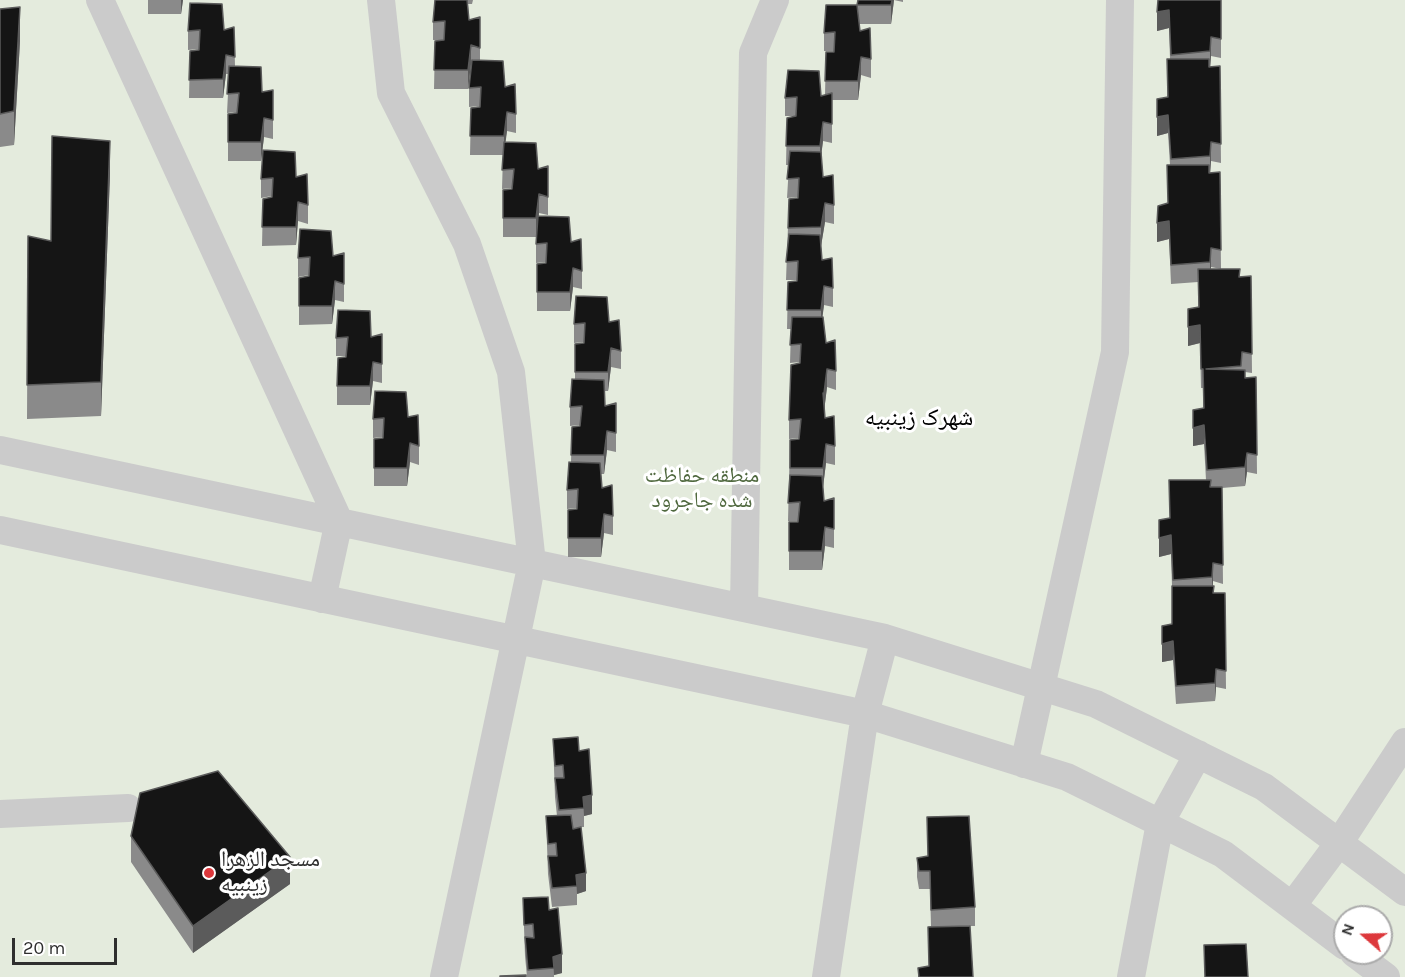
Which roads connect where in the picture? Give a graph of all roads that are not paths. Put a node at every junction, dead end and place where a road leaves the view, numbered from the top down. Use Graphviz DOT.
graph roads {
  1 [pos="100,0"];
  2 [pos="381,0"];
  3 [pos="776,0"];
  4 [pos="1120,0"];
  5 [pos="0,450"];
  6 [pos="339,521"];
  7 [pos="0,530"];
  8 [pos="532,562"];
  9 [pos="322,599"];
  10 [pos="744,608"];
  11 [pos="885,638"];
  12 [pos="516,640"];
  13 [pos="1041,687"];
  14 [pos="865,714"];
  15 [pos="1405,742"];
  16 [pos="1198,754"];
  17 [pos="1024,764"];
  18 [pos="128,808"];
  19 [pos="0,814"];
  20 [pos="1160,823"];
  21 [pos="1339,843"];
  22 [pos="1405,892"];
  23 [pos="1292,906"];
  24 [pos="1333,937"];
  25 [pos="1370,965"];
  26 [pos="444,977"];
  27 [pos="826,977"];
  28 [pos="1131,977"];
  29 [pos="1386,977"];
  1 -- 6 [label="street"];
  2 -- 8 [label="street"];
  3 -- 10 [label="street"];
  4 -- 13 [label="street"];
  5 -- 6 [label="street"];
  6 -- 8 [label="street"];
  6 -- 9 [label="street"];
  7 -- 9 [label="street"];
  8 -- 10 [label="street"];
  8 -- 12 [label="street"];
  9 -- 12 [label="street"];
  10 -- 11 [label="street"];
  11 -- 13 [label="street"];
  11 -- 14 [label="street"];
  12 -- 14 [label="street"];
  12 -- 26 [label="street"];
  13 -- 16 [label="street"];
  13 -- 17 [label="street"];
  14 -- 17 [label="street"];
  14 -- 27 [label="street"];
  15 -- 21 [label="street"];
  16 -- 20 [label="street"];
  16 -- 21 [label="street"];
  17 -- 20 [label="street"];
  18 -- 19 [label="street"];
  20 -- 23 [label="street"];
  20 -- 28 [label="street"];
  21 -- 22 [label="street"];
  21 -- 23 [label="street"];
  23 -- 24 [label="street"];
  25 -- 29 [label="street"];
}
